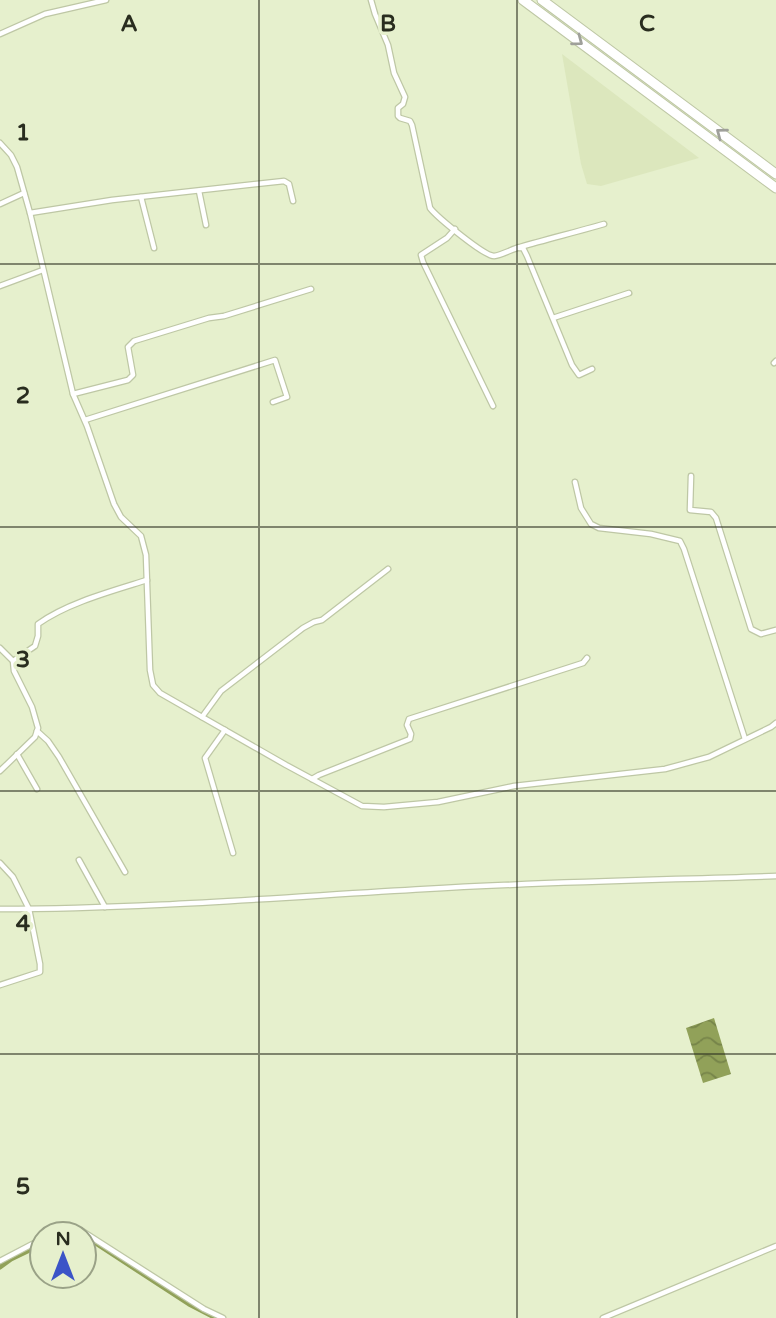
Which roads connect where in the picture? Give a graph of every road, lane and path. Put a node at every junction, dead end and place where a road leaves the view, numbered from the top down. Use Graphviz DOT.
graph roads {
  1 [pos="106,0"];
  2 [pos="371,0"];
  3 [pos="523,0"];
  4 [pos="542,0"];
  5 [pos="0,34"];
  6 [pos="0,143"];
  7 [pos="776,174"];
  8 [pos="776,188"];
  9 [pos="199,191"];
  10 [pos="24,193"];
  11 [pos="141,197"];
  12 [pos="293,201"];
  13 [pos="0,204"];
  14 [pos="30,213"];
  15 [pos="604,224"];
  16 [pos="206,225"];
  17 [pos="454,229"];
  18 [pos="154,248"];
  19 [pos="517,248"];
  20 [pos="43,270"];
  21 [pos="0,286"];
  22 [pos="311,289"];
  23 [pos="629,293"];
  24 [pos="553,318"];
  25 [pos="592,369"];
  26 [pos="73,394"];
  27 [pos="273,401"];
  28 [pos="493,405"];
  29 [pos="85,420"];
  30 [pos="691,476"];
  31 [pos="575,482"];
  32 [pos="388,569"];
  33 [pos="147,580"];
  34 [pos="776,629"];
  35 [pos="0,648"];
  36 [pos="587,658"];
  37 [pos="13,661"];
  38 [pos="202,717"];
  39 [pos="776,723"];
  40 [pos="225,730"];
  41 [pos="37,732"];
  42 [pos="745,740"];
  43 [pos="18,754"];
  44 [pos="0,771"];
  45 [pos="312,779"];
  46 [pos="37,789"];
  47 [pos="233,853"];
  48 [pos="79,860"];
  49 [pos="0,863"];
  50 [pos="125,872"];
  51 [pos="776,876"];
  52 [pos="105,907"];
  53 [pos="0,909"];
  54 [pos="29,909"];
  55 [pos="0,985"];
  56 [pos="98,1241"];
  57 [pos="28,1246"];
  58 [pos="776,1246"];
  59 [pos="0,1261"];
  60 [pos="223,1318"];
  61 [pos="603,1318"];
  1 -- 5 [label="street"];
  2 -- 17 [label="street"];
  3 -- 8 [label="highway, one-way"];
  7 -- 4 [label="highway, one-way"];
  6 -- 10 [label="street"];
  9 -- 11 [label="street"];
  9 -- 12 [label="street"];
  9 -- 16 [label="street"];
  10 -- 13 [label="street"];
  10 -- 14 [label="street"];
  11 -- 14 [label="street"];
  11 -- 18 [label="street"];
  14 -- 20 [label="street"];
  15 -- 19 [label="street"];
  17 -- 19 [label="street"];
  17 -- 28 [label="street"];
  19 -- 24 [label="street"];
  20 -- 21 [label="street"];
  20 -- 26 [label="street"];
  22 -- 26 [label="street"];
  23 -- 24 [label="street"];
  24 -- 25 [label="street"];
  26 -- 29 [label="street"];
  27 -- 29 [label="street"];
  29 -- 33 [label="street"];
  30 -- 34 [label="street"];
  31 -- 42 [label="street"];
  32 -- 38 [label="street"];
  33 -- 37 [label="street"];
  33 -- 38 [label="street"];
  35 -- 37 [label="street"];
  36 -- 45 [label="street"];
  37 -- 41 [label="street"];
  38 -- 40 [label="street"];
  39 -- 42 [label="street"];
  40 -- 45 [label="street"];
  40 -- 47 [label="street"];
  41 -- 43 [label="street"];
  41 -- 50 [label="street"];
  42 -- 45 [label="street"];
  43 -- 44 [label="street"];
  43 -- 46 [label="street"];
  48 -- 52 [label="street"];
  49 -- 54 [label="street"];
  51 -- 52 [label="street"];
  52 -- 54 [label="street"];
  53 -- 54 [label="street"];
  54 -- 55 [label="street"];
  56 -- 60 [label="street"];
  57 -- 59 [label="street"];
  58 -- 61 [label="street"];
}
